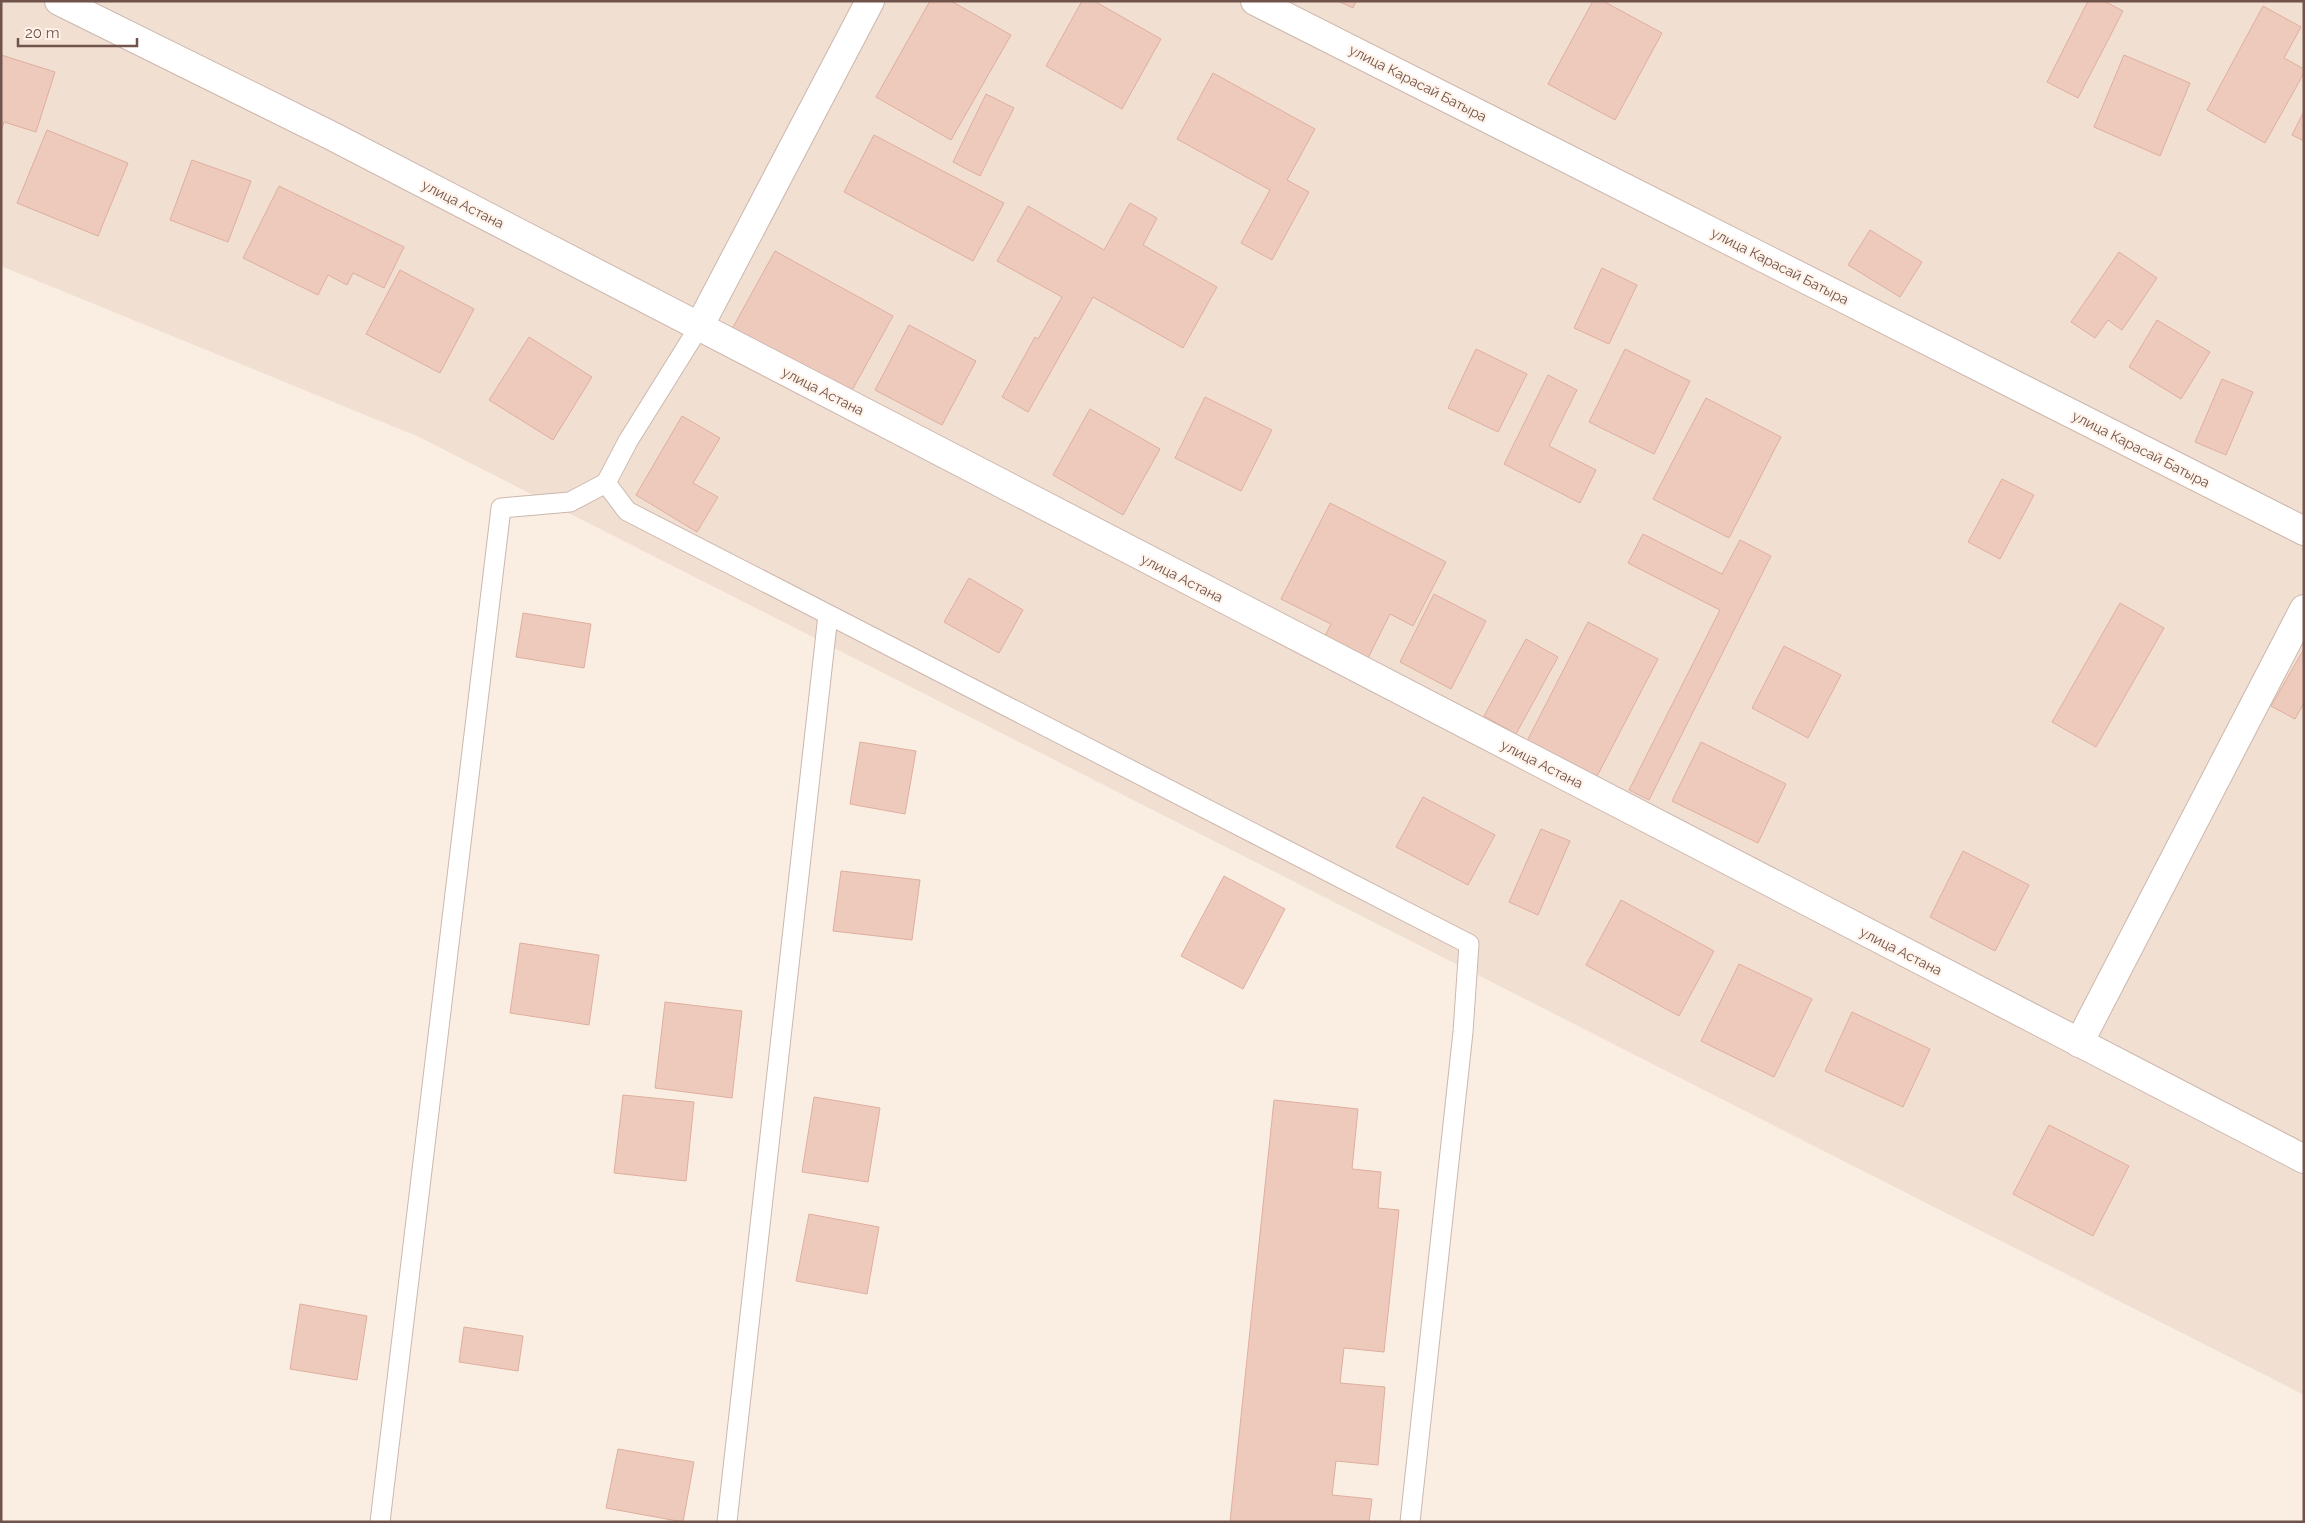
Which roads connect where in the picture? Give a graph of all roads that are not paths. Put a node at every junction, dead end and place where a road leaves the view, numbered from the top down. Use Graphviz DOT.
graph roads {
  1 [pos="58,1"];
  2 [pos="870,1"];
  3 [pos="1256,1"];
  4 [pos="699,327"];
  5 [pos="606,483"];
  6 [pos="2304,531"];
  7 [pos="2304,609"];
  8 [pos="828,615"];
  9 [pos="2079,1043"];
  10 [pos="2304,1159"];
  11 [pos="380,1522"];
  12 [pos="727,1522"];
  13 [pos="1410,1522"];
  1 -- 4 [label="street, улица Астана"];
  2 -- 4 [label="street"];
  3 -- 6 [label="street, улица Карасай Батыра"];
  4 -- 5 [label="lane"];
  4 -- 9 [label="street, улица Астана"];
  5 -- 8 [label="lane"];
  5 -- 11 [label="lane"];
  7 -- 9 [label="street"];
  8 -- 12 [label="lane"];
  8 -- 13 [label="lane"];
  9 -- 10 [label="street, улица Астана"];
}
